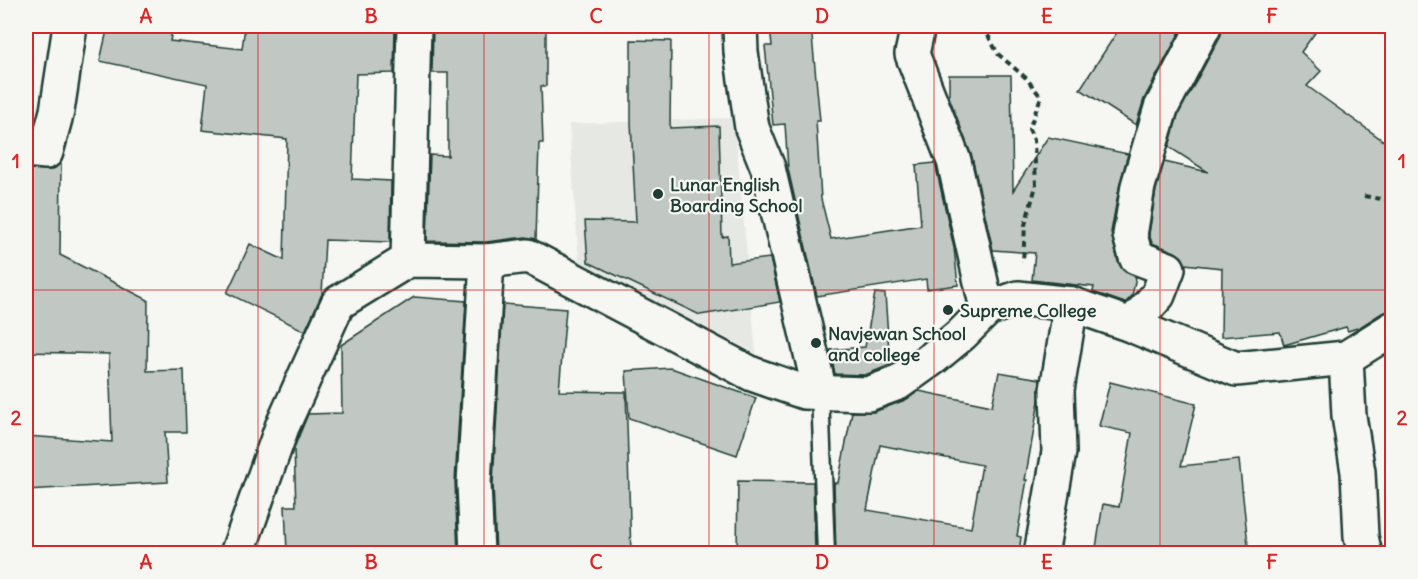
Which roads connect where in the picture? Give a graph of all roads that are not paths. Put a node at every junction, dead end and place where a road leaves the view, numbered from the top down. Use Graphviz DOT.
graph roads {
  1 [pos="70,26"];
  2 [pos="414,26"];
  3 [pos="740,26"];
  4 [pos="918,26"];
  5 [pos="1204,26"];
  6 [pos="26,150"];
  7 [pos="408,260"];
  8 [pos="488,261"];
  9 [pos="1071,304"];
  10 [pos="987,309"];
  11 [pos="1131,326"];
  12 [pos="1392,329"];
  13 [pos="1346,358"];
  14 [pos="820,392"];
  15 [pos="237,554"];
  16 [pos="477,554"];
  17 [pos="826,554"];
  18 [pos="1041,554"];
  19 [pos="1365,554"];
  1 -- 6 [label="street"];
  2 -- 7 [label="street"];
  3 -- 14 [label="street"];
  4 -- 10 [label="street"];
  5 -- 11 [label="street"];
  7 -- 8 [label="street"];
  7 -- 15 [label="street"];
  8 -- 14 [label="street"];
  8 -- 16 [label="street"];
  9 -- 10 [label="street"];
  9 -- 11 [label="street"];
  9 -- 18 [label="street"];
  10 -- 14 [label="street"];
  11 -- 13 [label="street"];
  12 -- 13 [label="street"];
  13 -- 19 [label="street"];
  14 -- 17 [label="lane"];
}
